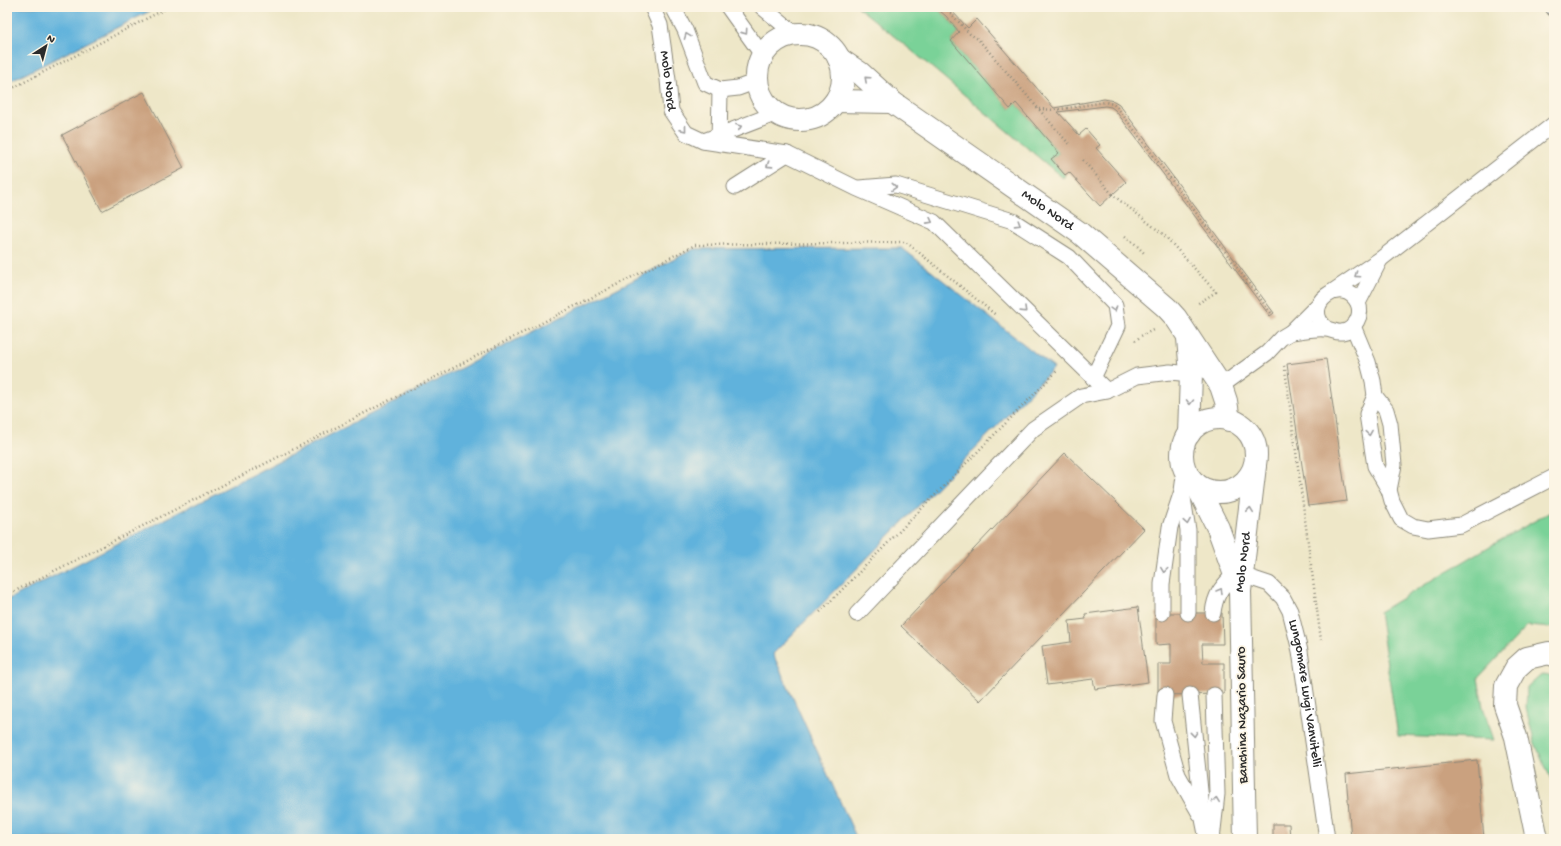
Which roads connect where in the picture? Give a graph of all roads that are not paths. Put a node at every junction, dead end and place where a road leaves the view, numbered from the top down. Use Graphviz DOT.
graph roads {
  1 [pos="652,7"];
  2 [pos="673,7"];
  3 [pos="728,7"];
  4 [pos="762,7"];
  5 [pos="802,27"];
  6 [pos="763,56"];
  7 [pos="839,59"];
  8 [pos="757,81"];
  9 [pos="720,90"];
  10 [pos="836,102"];
  11 [pos="892,102"];
  12 [pos="777,114"];
  13 [pos="1554,124"];
  14 [pos="719,139"];
  15 [pos="787,154"];
  16 [pos="736,187"];
  17 [pos="856,188"];
  18 [pos="1382,258"];
  19 [pos="1332,292"];
  20 [pos="1358,303"];
  21 [pos="1319,304"];
  22 [pos="1182,326"];
  23 [pos="1353,326"];
  24 [pos="1326,328"];
  25 [pos="1286,335"];
  26 [pos="1191,374"];
  27 [pos="1093,378"];
  28 [pos="1221,386"];
  29 [pos="1107,391"];
  30 [pos="1375,396"];
  31 [pos="1229,420"];
  32 [pos="1189,434"];
  33 [pos="1255,466"];
  34 [pos="1554,477"];
  35 [pos="1188,482"];
  36 [pos="1389,490"];
  37 [pos="1239,580"];
  38 [pos="1162,613"];
  39 [pos="1188,613"];
  40 [pos="1213,613"];
  41 [pos="857,614"];
  42 [pos="1554,655"];
  43 [pos="1214,694"];
  44 [pos="1165,695"];
  45 [pos="1190,695"];
  46 [pos="1203,819"];
  47 [pos="1207,839"];
  48 [pos="1212,839"];
  49 [pos="1245,839"];
  50 [pos="1327,839"];
  51 [pos="1537,839"];
  1 -- 14 [label="lane, Molo Nord, one-way"];
  9 -- 2 [label="lane, Molo Nord, one-way"];
  3 -- 6 [label="lane, one-way"];
  4 -- 5 [label="lane, Molo Nord"];
  5 -- 6 [label="street"];
  5 -- 7 [label="street, Molo Nord"];
  6 -- 8 [label="street"];
  7 -- 10 [label="street"];
  11 -- 7 [label="street, Molo Nord, one-way"];
  8 -- 9 [label="lane"];
  8 -- 12 [label="street"];
  9 -- 14 [label="lane"];
  10 -- 11 [label="street"];
  10 -- 12 [label="street"];
  11 -- 22 [label="street, Molo Nord"];
  14 -- 12 [label="lane, Molo Nord, one-way"];
  13 -- 18 [label="lane"];
  14 -- 15 [label="lane, Molo Nord"];
  15 -- 16 [label="lane, one-way"];
  15 -- 17 [label="lane, Molo Nord"];
  17 -- 27 [label="lane, Molo Nord, one-way"];
  17 -- 27 [label="lane, Molo Nord, one-way"];
  18 -- 19 [label="lane, one-way"];
  18 -- 20 [label="lane"];
  19 -- 20 [label="lane"];
  19 -- 21 [label="lane"];
  20 -- 23 [label="lane"];
  21 -- 24 [label="lane"];
  21 -- 25 [label="lane"];
  22 -- 26 [label="street, Molo Nord"];
  22 -- 28 [label="street, Molo Nord"];
  23 -- 24 [label="lane"];
  23 -- 30 [label="lane"];
  24 -- 25 [label="lane"];
  25 -- 28 [label="lane"];
  26 -- 29 [label="lane"];
  26 -- 32 [label="street, Molo Nord, one-way"];
  27 -- 29 [label="lane, Molo Nord"];
  28 -- 31 [label="street, Molo Nord"];
  29 -- 41 [label="lane"];
  30 -- 36 [label="lane"];
  30 -- 36 [label="lane, one-way"];
  31 -- 32 [label="street"];
  31 -- 33 [label="street, Molo Nord"];
  32 -- 35 [label="street, Molo Nord"];
  33 -- 35 [label="street"];
  37 -- 33 [label="street, Molo Nord, one-way"];
  34 -- 36 [label="lane"];
  35 -- 37 [label="street, Molo Nord"];
  35 -- 38 [label="lane, one-way"];
  35 -- 39 [label="lane, one-way"];
  40 -- 37 [label="lane, one-way"];
  37 -- 49 [label="street, Banchina Nazario Sauro"];
  37 -- 50 [label="lane, Lungomare Luigi Vanvitelli"];
  42 -- 51 [label="street"];
  48 -- 43 [label="lane, Banchina Nazario Sauro, one-way"];
  44 -- 46 [label="lane"];
  45 -- 46 [label="lane, one-way"];
  46 -- 47 [label="lane"];
}
